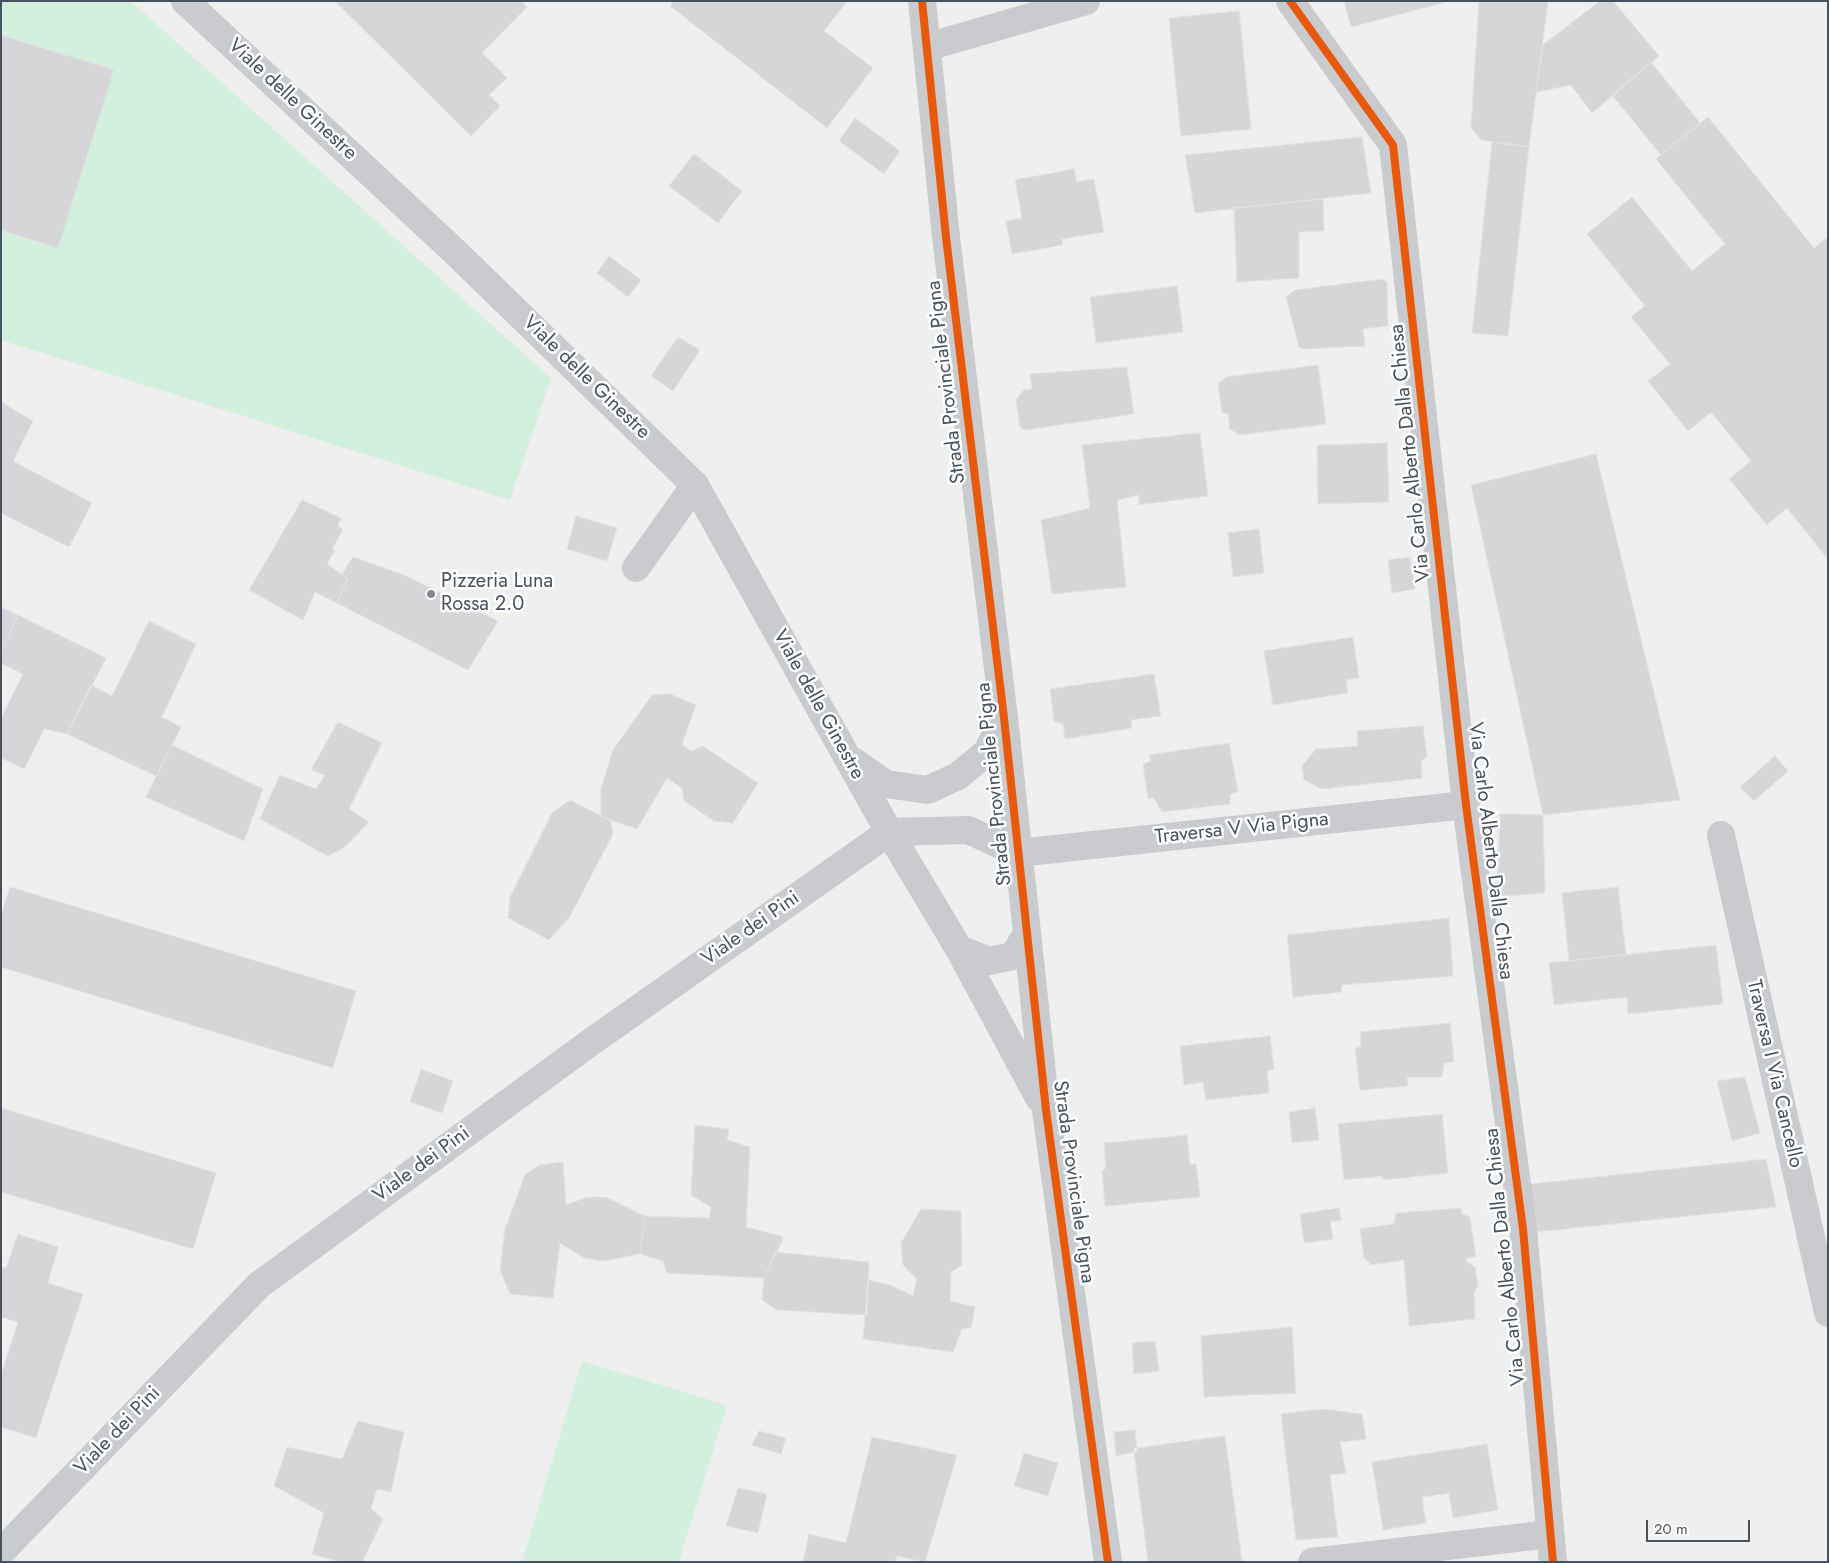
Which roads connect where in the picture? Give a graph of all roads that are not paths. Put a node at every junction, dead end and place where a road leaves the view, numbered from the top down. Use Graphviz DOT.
graph roads {
  1 [pos="185,1"];
  2 [pos="922,1"];
  3 [pos="1086,1"];
  4 [pos="1290,1"];
  5 [pos="927,48"];
  6 [pos="696,485"];
  7 [pos="636,568"];
  8 [pos="1004,718"];
  9 [pos="847,757"];
  10 [pos="1466,805"];
  11 [pos="889,832"];
  12 [pos="1721,835"];
  13 [pos="1018,853"];
  14 [pos="1027,934"];
  15 [pos="959,949"];
  16 [pos="1046,1110"];
  17 [pos="1828,1313"];
  18 [pos="1550,1534"];
  19 [pos="1,1552"];
  20 [pos="1108,1562"];
  21 [pos="1312,1562"];
  22 [pos="1553,1562"];
  1 -- 6 [label="street, Viale delle Ginestre"];
  2 -- 5 [label="street, Strada Provinciale Pigna"];
  3 -- 5 [label="street"];
  4 -- 10 [label="street, Via Carlo Alberto Dalla Chiesa"];
  5 -- 8 [label="street, Strada Provinciale Pigna"];
  6 -- 7 [label="street"];
  6 -- 9 [label="street, Viale delle Ginestre"];
  8 -- 9 [label="street"];
  8 -- 13 [label="street, Strada Provinciale Pigna"];
  9 -- 11 [label="street, Viale delle Ginestre"];
  10 -- 13 [label="street, Traversa V Via Pigna"];
  10 -- 18 [label="street, Via Carlo Alberto Dalla Chiesa"];
  11 -- 13 [label="street"];
  11 -- 15 [label="street, Viale delle Ginestre"];
  11 -- 19 [label="street, Viale dei Pini"];
  12 -- 17 [label="street, Traversa I Via Cancello"];
  13 -- 14 [label="street, Strada Provinciale Pigna"];
  14 -- 15 [label="street"];
  14 -- 16 [label="street, Strada Provinciale Pigna"];
  15 -- 16 [label="street, Viale delle Ginestre"];
  16 -- 20 [label="street, Strada Provinciale Pigna"];
  18 -- 21 [label="street"];
  18 -- 22 [label="street, Via Carlo Alberto Dalla Chiesa"];
}
